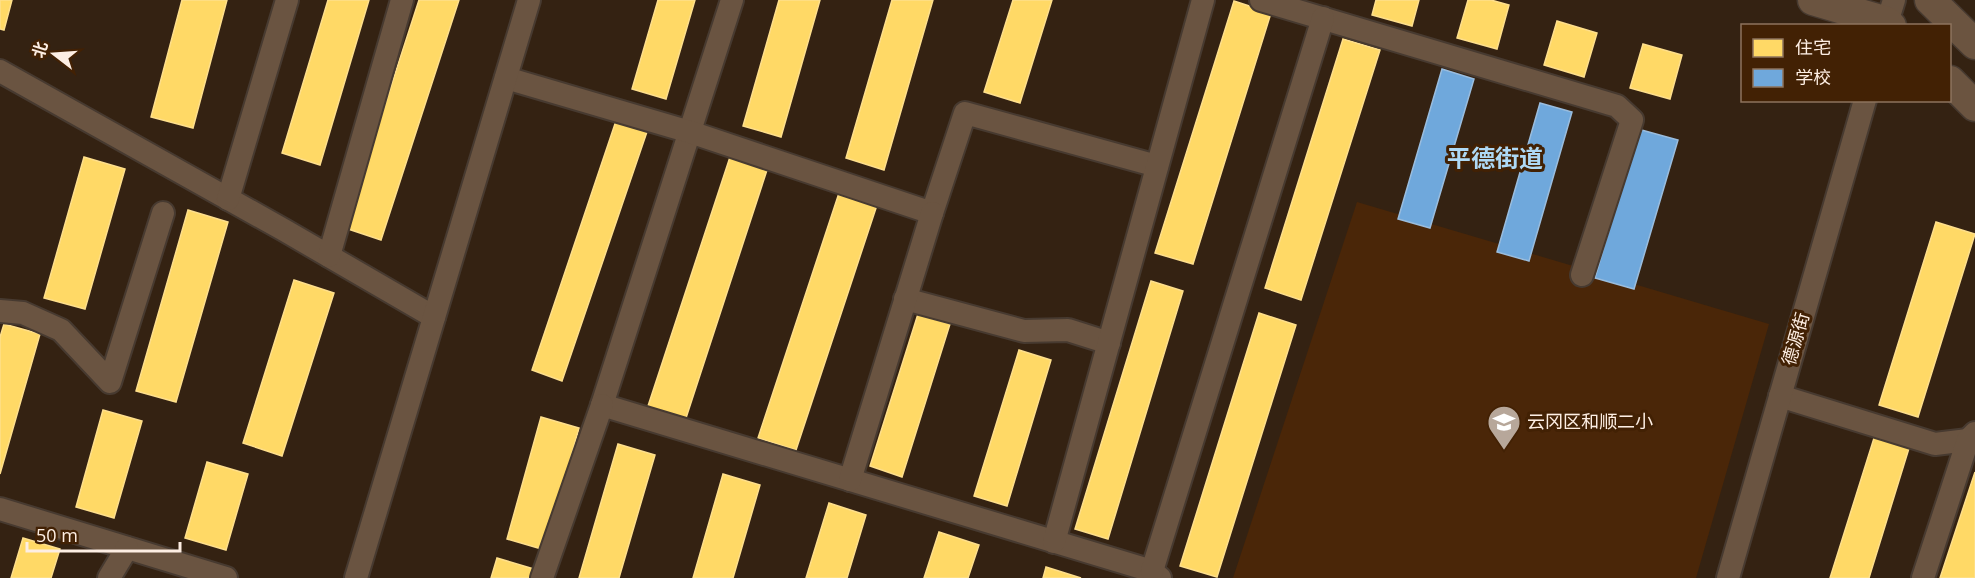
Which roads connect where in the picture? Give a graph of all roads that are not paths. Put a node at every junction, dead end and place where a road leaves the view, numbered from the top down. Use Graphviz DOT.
graph roads {
  1 [pos="287,0"];
  2 [pos="402,0"];
  3 [pos="529,0"];
  4 [pos="732,0"];
  5 [pos="1203,0"];
  6 [pos="1261,0"];
  7 [pos="1813,0"];
  8 [pos="1930,0"];
  9 [pos="1323,18"];
  10 [pos="1890,18"];
  11 [pos="1975,44"];
  12 [pos="0,72"];
  13 [pos="506,78"];
  14 [pos="1951,82"];
  15 [pos="1864,102"];
  16 [pos="1975,106"];
  17 [pos="690,132"];
  18 [pos="1157,166"];
  19 [pos="228,199"];
  20 [pos="163,213"];
  21 [pos="932,213"];
  22 [pos="329,256"];
  23 [pos="1582,275"];
  24 [pos="905,299"];
  25 [pos="0,311"];
  26 [pos="434,317"];
  27 [pos="1109,343"];
  28 [pos="1780,396"];
  29 [pos="602,405"];
  30 [pos="1971,436"];
  31 [pos="850,480"];
  32 [pos="0,509"];
  33 [pos="1054,542"];
  34 [pos="127,548"];
  35 [pos="1156,575"];
  36 [pos="109,578"];
  37 [pos="226,578"];
  38 [pos="356,578"];
  39 [pos="542,578"];
  40 [pos="1728,578"];
  41 [pos="1923,578"];
  1 -- 19 [label="street"];
  2 -- 22 [label="street"];
  3 -- 13 [label="street"];
  4 -- 17 [label="street"];
  5 -- 18 [label="street"];
  6 -- 9 [label="street"];
  7 -- 10 [label="main road"];
  8 -- 11 [label="main road"];
  9 -- 23 [label="street"];
  9 -- 35 [label="street"];
  12 -- 19 [label="street"];
  13 -- 17 [label="street"];
  13 -- 26 [label="street"];
  14 -- 16 [label="main road"];
  15 -- 28 [label="street, 德源街"];
  17 -- 21 [label="street"];
  17 -- 29 [label="street"];
  18 -- 21 [label="street"];
  18 -- 27 [label="street"];
  19 -- 22 [label="street"];
  20 -- 25 [label="street"];
  21 -- 24 [label="street"];
  22 -- 26 [label="street"];
  24 -- 27 [label="street"];
  24 -- 31 [label="street"];
  26 -- 38 [label="street"];
  27 -- 33 [label="street"];
  28 -- 30 [label="street"];
  28 -- 40 [label="street, 德源街"];
  29 -- 31 [label="street"];
  29 -- 39 [label="street"];
  30 -- 41 [label="street"];
  31 -- 33 [label="street"];
  32 -- 34 [label="street"];
  33 -- 35 [label="street"];
  34 -- 36 [label="street"];
  34 -- 37 [label="street"];
}
